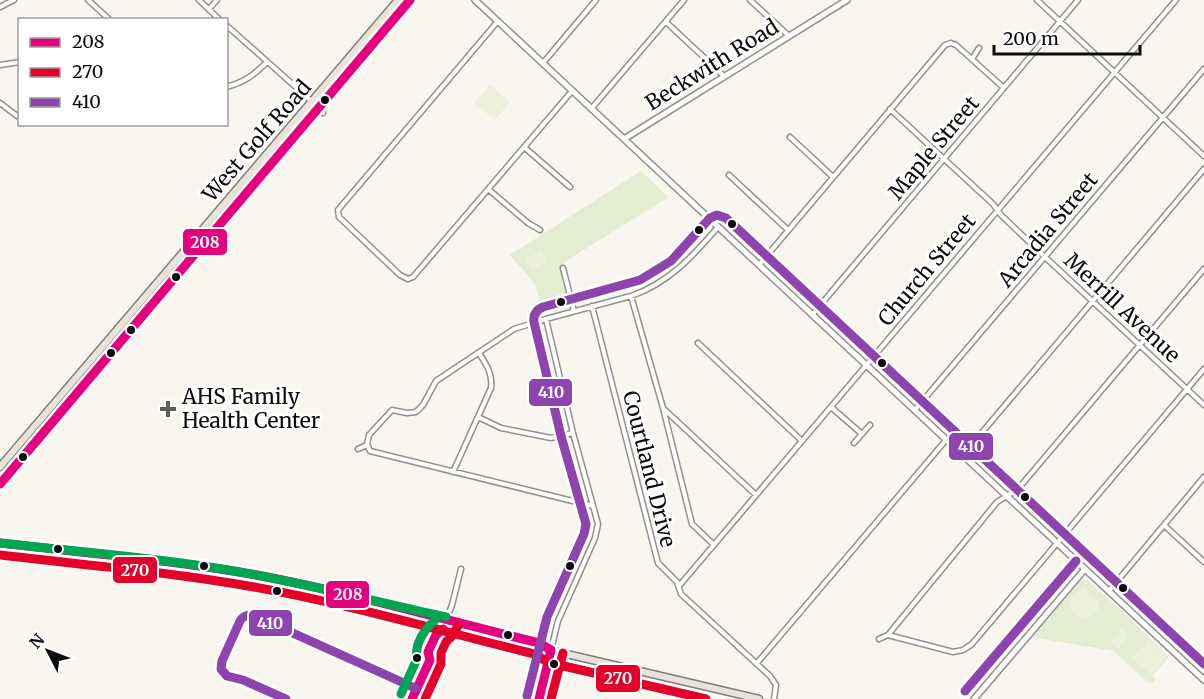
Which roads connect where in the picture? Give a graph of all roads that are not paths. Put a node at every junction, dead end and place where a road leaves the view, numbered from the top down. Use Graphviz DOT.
graph roads {
  1 [pos="14,0"];
  2 [pos="88,0"];
  3 [pos="199,0"];
  4 [pos="217,0"];
  5 [pos="398,0"];
  6 [pos="410,0"];
  7 [pos="475,0"];
  8 [pos="596,0"];
  9 [pos="684,0"];
  10 [pos="750,0"];
  11 [pos="847,0"];
  12 [pos="1037,0"];
  13 [pos="1078,0"];
  14 [pos="1176,0"];
  15 [pos="0,6"];
  16 [pos="209,9"];
  17 [pos="108,18"];
  18 [pos="218,18"];
  19 [pos="498,21"];
  20 [pos="666,22"];
  21 [pos="1060,22"];
  22 [pos="228,27"];
  23 [pos="789,36"];
  24 [pos="979,48"];
  25 [pos="972,59"];
  26 [pos="18,62"];
  27 [pos="267,62"];
  28 [pos="543,63"];
  29 [pos="0,65"];
  30 [pos="1204,69"];
  31 [pos="1114,72"];
  32 [pos="724,76"];
  33 [pos="228,86"];
  34 [pos="1004,88"];
  35 [pos="572,91"];
  36 [pos="312,102"];
  37 [pos="0,103"];
  38 [pos="591,109"];
  39 [pos="890,109"];
  40 [pos="320,111"];
  41 [pos="18,116"];
  42 [pos="1163,118"];
  43 [pos="790,137"];
  44 [pos="624,139"];
  45 [pos="524,147"];
  46 [pos="1204,156"];
  47 [pos="945,159"];
  48 [pos="1204,169"];
  49 [pos="729,175"];
  50 [pos="833,177"];
  51 [pos="570,187"];
  52 [pos="488,189"];
  53 [pos="998,210"];
  54 [pos="718,227"];
  55 [pos="540,230"];
  56 [pos="788,230"];
  57 [pos="1045,256"];
  58 [pos="759,265"];
  59 [pos="563,268"];
  60 [pos="1204,269"];
  61 [pos="631,296"];
  62 [pos="1092,301"];
  63 [pos="592,306"];
  64 [pos="574,311"];
  65 [pos="812,315"];
  66 [pos="546,319"];
  67 [pos="698,343"];
  68 [pos="1139,345"];
  69 [pos="479,352"];
  70 [pos="866,365"];
  71 [pos="1204,369"];
  72 [pos="1187,389"];
  73 [pos="1204,405"];
  74 [pos="831,407"];
  75 [pos="663,408"];
  76 [pos="915,410"];
  77 [pos="478,417"];
  78 [pos="870,425"];
  79 [pos="573,433"];
  80 [pos="862,434"];
  81 [pos="946,440"];
  82 [pos="802,441"];
  83 [pos="854,443"];
  84 [pos="368,445"];
  85 [pos="358,449"];
  86 [pos="963,455"];
  87 [pos="0,467"];
  88 [pos="453,472"];
  89 [pos="1204,477"];
  90 [pos="0,484"];
  91 [pos="756,495"];
  92 [pos="1007,496"];
  93 [pos="593,506"];
  94 [pos="1164,525"];
  95 [pos="0,543"];
  96 [pos="1057,543"];
  97 [pos="714,545"];
  98 [pos="0,555"];
  99 [pos="1204,562"];
  100 [pos="461,569"];
  101 [pos="1085,569"];
  102 [pos="679,586"];
  103 [pos="1109,591"];
  104 [pos="447,621"];
  105 [pos="443,629"];
  106 [pos="888,635"];
  107 [pos="879,639"];
  108 [pos="550,650"];
  109 [pos="757,663"];
  110 [pos="1204,680"];
  111 [pos="539,699"];
  112 [pos="759,699"];
  113 [pos="774,699"];
  114 [pos="974,699"];
  1 -- 15 [label="street"];
  2 -- 17 [label="street"];
  3 -- 16 [label="street"];
  4 -- 16 [label="street"];
  5 -- 36 [label="main road, West Golf Road"];
  6 -- 40 [label="main road, West Golf Road"];
  7 -- 19 [label="street"];
  8 -- 28 [label="street"];
  9 -- 20 [label="street"];
  10 -- 23 [label="street"];
  11 -- 23 [label="street, Beckwith Road"];
  12 -- 21 [label="street"];
  13 -- 21 [label="street, Maple Street"];
  14 -- 31 [label="street, Church Street"];
  16 -- 18 [label="street"];
  19 -- 28 [label="street"];
  19 -- 52 [label="street"];
  20 -- 32 [label="street"];
  20 -- 38 [label="street"];
  21 -- 31 [label="street"];
  21 -- 34 [label="street, Maple Street"];
  22 -- 27 [label="street"];
  23 -- 32 [label="street, Beckwith Road"];
  24 -- 25 [label="street"];
  25 -- 34 [label="street"];
  25 -- 39 [label="street"];
  26 -- 29 [label="street"];
  27 -- 33 [label="street"];
  27 -- 36 [label="street"];
  28 -- 35 [label="street"];
  30 -- 42 [label="street, Arcadia Street"];
  31 -- 42 [label="street"];
  31 -- 53 [label="street, Church Street"];
  32 -- 44 [label="street, Beckwith Road"];
  34 -- 47 [label="street, Maple Street"];
  35 -- 38 [label="street"];
  35 -- 45 [label="street"];
  36 -- 40 [label="street"];
  36 -- 87 [label="main road, West Golf Road"];
  37 -- 41 [label="street"];
  38 -- 44 [label="street"];
  39 -- 47 [label="street, Merrill Avenue"];
  39 -- 50 [label="street"];
  40 -- 90 [label="main road, West Golf Road"];
  42 -- 46 [label="street"];
  42 -- 57 [label="street, Arcadia Street"];
  43 -- 50 [label="street"];
  44 -- 54 [label="street"];
  45 -- 51 [label="street"];
  45 -- 52 [label="street"];
  47 -- 53 [label="street, Merrill Avenue"];
  47 -- 65 [label="street, Maple Street"];
  48 -- 62 [label="street"];
  49 -- 56 [label="street"];
  50 -- 56 [label="street"];
  52 -- 55 [label="street"];
  53 -- 57 [label="street, Merrill Avenue"];
  53 -- 70 [label="street, Church Street"];
  54 -- 58 [label="street"];
  54 -- 61 [label="street"];
  56 -- 58 [label="street"];
  57 -- 62 [label="street, Merrill Avenue"];
  57 -- 76 [label="street, Arcadia Street"];
  58 -- 65 [label="street"];
  59 -- 64 [label="street"];
  60 -- 68 [label="street"];
  61 -- 63 [label="street"];
  61 -- 75 [label="street"];
  62 -- 68 [label="street, Merrill Avenue"];
  62 -- 86 [label="street"];
  63 -- 64 [label="street"];
  63 -- 102 [label="street, Courtland Drive"];
  64 -- 66 [label="street"];
  65 -- 70 [label="street"];
  66 -- 69 [label="street"];
  66 -- 79 [label="street"];
  67 -- 82 [label="street"];
  68 -- 72 [label="street, Merrill Avenue"];
  68 -- 92 [label="street"];
  69 -- 77 [label="street"];
  69 -- 84 [label="street"];
  70 -- 74 [label="street, Church Street"];
  70 -- 76 [label="street"];
  71 -- 72 [label="street"];
  72 -- 73 [label="street, Merrill Avenue"];
  72 -- 96 [label="street"];
  74 -- 80 [label="street"];
  74 -- 82 [label="street, Church Street"];
  75 -- 91 [label="street"];
  75 -- 97 [label="street"];
  76 -- 81 [label="street"];
  77 -- 79 [label="street"];
  77 -- 88 [label="street"];
  78 -- 80 [label="street"];
  79 -- 93 [label="street"];
  80 -- 83 [label="street"];
  81 -- 86 [label="street"];
  81 -- 109 [label="street"];
  82 -- 91 [label="street, Church Street"];
  84 -- 85 [label="street"];
  84 -- 88 [label="street"];
  86 -- 92 [label="street"];
  88 -- 93 [label="street"];
  89 -- 94 [label="street"];
  91 -- 97 [label="street, Church Street"];
  92 -- 96 [label="street"];
  92 -- 106 [label="street"];
  93 -- 108 [label="street"];
  94 -- 99 [label="street"];
  94 -- 103 [label="street"];
  95 -- 104 [label="main road"];
  96 -- 101 [label="street"];
  96 -- 106 [label="street"];
  97 -- 102 [label="street, Church Street"];
  98 -- 105 [label="main road"];
  100 -- 104 [label="street"];
  101 -- 103 [label="street"];
  101 -- 114 [label="street"];
  102 -- 109 [label="street, Courtland Drive"];
  103 -- 110 [label="street"];
  104 -- 105 [label="street"];
  104 -- 108 [label="main road"];
  105 -- 108 [label="main road"];
  106 -- 107 [label="street"];
  108 -- 111 [label="street"];
  108 -- 112 [label="main road"];
  109 -- 113 [label="street, Courtland Drive"];
}
